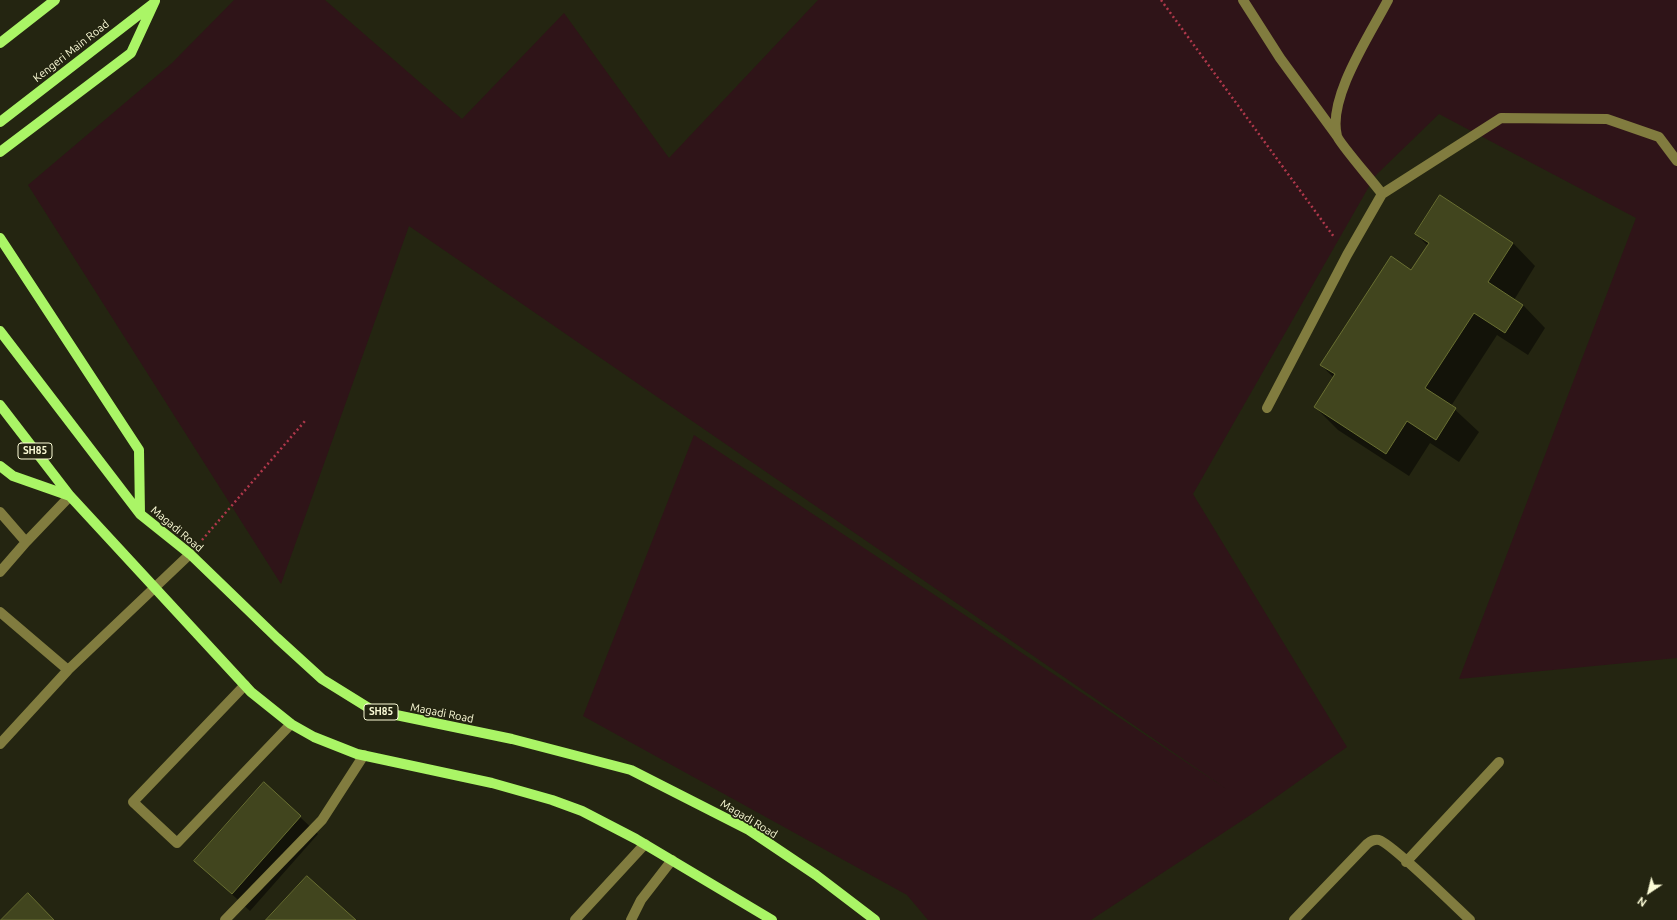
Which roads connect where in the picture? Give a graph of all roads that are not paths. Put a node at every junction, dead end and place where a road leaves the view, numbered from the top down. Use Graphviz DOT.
graph roads {
  1 [pos="53,0"];
  2 [pos="1243,0"];
  3 [pos="1388,0"];
  4 [pos="156,1"];
  5 [pos="0,42"];
  6 [pos="0,122"];
  7 [pos="1337,136"];
  8 [pos="0,152"];
  9 [pos="1677,161"];
  10 [pos="1382,194"];
  11 [pos="0,238"];
  12 [pos="0,331"];
  13 [pos="0,405"];
  14 [pos="1267,408"];
  15 [pos="0,466"];
  16 [pos="70,496"];
  17 [pos="0,512"];
  18 [pos="140,514"];
  19 [pos="26,542"];
  20 [pos="190,554"];
  21 [pos="0,572"];
  22 [pos="154,587"];
  23 [pos="0,612"];
  24 [pos="68,670"];
  25 [pos="245,685"];
  26 [pos="291,724"];
  27 [pos="0,744"];
  28 [pos="364,755"];
  29 [pos="1499,762"];
  30 [pos="645,844"];
  31 [pos="672,860"];
  32 [pos="1406,862"];
  33 [pos="225,920"];
  34 [pos="575,920"];
  35 [pos="630,920"];
  36 [pos="772,920"];
  37 [pos="875,920"];
  38 [pos="1294,920"];
  39 [pos="1470,920"];
  1 -- 5 [label="main road"];
  2 -- 7 [label="street"];
  3 -- 7 [label="street"];
  4 -- 6 [label="main road, Kengeri Main Road"];
  4 -- 8 [label="main road"];
  7 -- 10 [label="street"];
  9 -- 10 [label="street"];
  10 -- 14 [label="street"];
  11 -- 18 [label="main road"];
  12 -- 18 [label="main road, Magadi Road / SH85"];
  13 -- 16 [label="main road, SH85"];
  15 -- 16 [label="main road"];
  16 -- 19 [label="street"];
  16 -- 22 [label="main road, SH85"];
  17 -- 19 [label="street"];
  18 -- 20 [label="main road, Magadi Road / SH85"];
  19 -- 21 [label="street"];
  20 -- 22 [label="street"];
  20 -- 37 [label="main road, Magadi Road / SH85"];
  22 -- 24 [label="street"];
  22 -- 25 [label="main road, SH85"];
  23 -- 24 [label="street"];
  24 -- 27 [label="street"];
  25 -- 26 [label="main road, SH85"];
  25 -- 26 [label="street"];
  26 -- 28 [label="main road, SH85"];
  28 -- 30 [label="main road, SH85"];
  28 -- 33 [label="street"];
  29 -- 32 [label="street"];
  30 -- 31 [label="main road, SH85"];
  30 -- 34 [label="street"];
  31 -- 35 [label="street"];
  31 -- 36 [label="main road, SH85"];
  32 -- 38 [label="street"];
  32 -- 39 [label="street"];
}
